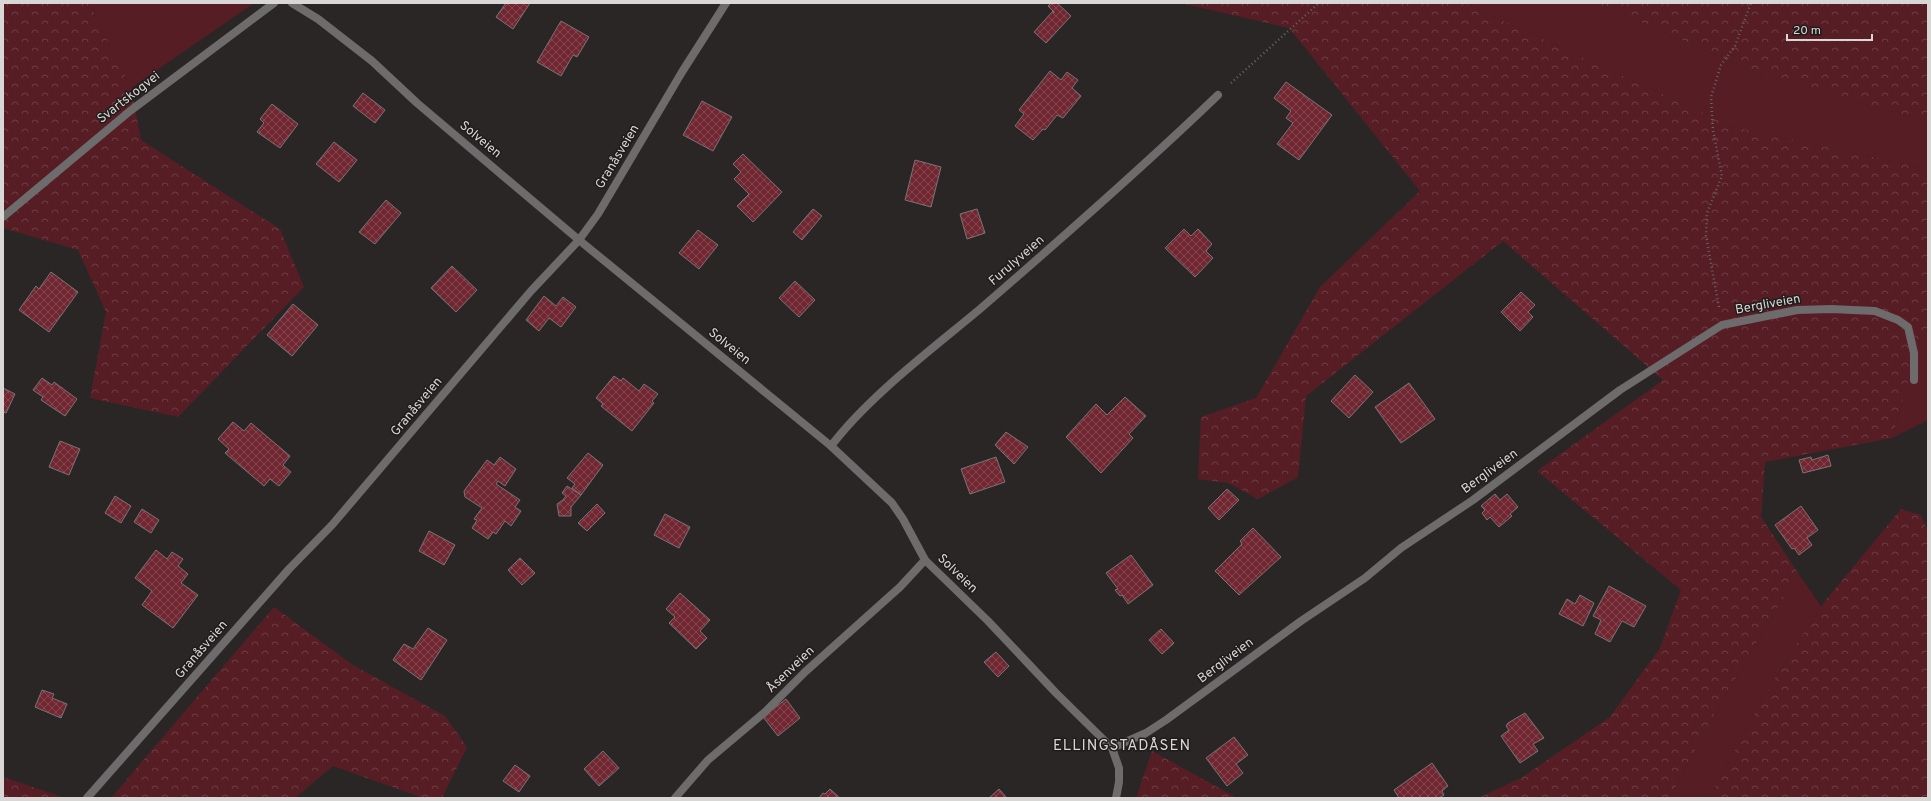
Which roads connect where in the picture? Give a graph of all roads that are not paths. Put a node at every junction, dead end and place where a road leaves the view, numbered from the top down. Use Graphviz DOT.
graph roads {
  1 [pos="274,3"];
  2 [pos="292,3"];
  3 [pos="726,3"];
  4 [pos="1218,95"];
  5 [pos="3,217"];
  6 [pos="578,240"];
  7 [pos="1914,380"];
  8 [pos="832,446"];
  9 [pos="925,560"];
  10 [pos="1112,748"];
  11 [pos="87,798"];
  12 [pos="675,798"];
  13 [pos="1116,798"];
  1 -- 5 [label="street, Svartskogvei"];
  2 -- 6 [label="street, Solveien"];
  3 -- 6 [label="street, Granåsveien"];
  4 -- 8 [label="street, Furulyveien"];
  6 -- 8 [label="street, Solveien"];
  6 -- 11 [label="street, Granåsveien"];
  7 -- 10 [label="street, Bergliveien"];
  8 -- 9 [label="street, Solveien"];
  9 -- 10 [label="street, Solveien"];
  9 -- 12 [label="street, Åsenveien"];
  10 -- 13 [label="street"];
}
